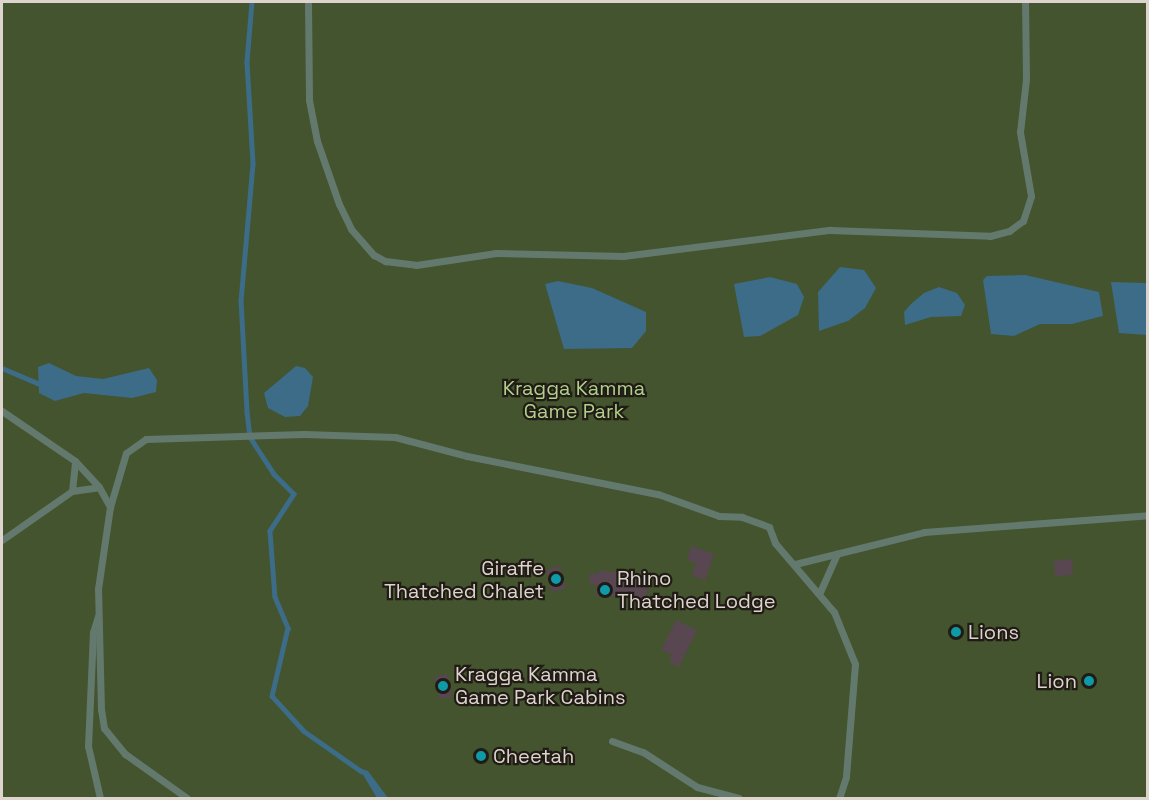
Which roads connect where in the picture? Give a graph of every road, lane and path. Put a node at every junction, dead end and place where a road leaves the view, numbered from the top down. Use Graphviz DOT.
graph roads {
  1 [pos="308,2"];
  2 [pos="1025,2"];
  3 [pos="2,411"];
  4 [pos="75,461"];
  5 [pos="99,486"];
  6 [pos="72,491"];
  7 [pos="110,507"];
  8 [pos="1148,515"];
  9 [pos="2,540"];
  10 [pos="837,554"];
  11 [pos="795,564"];
  12 [pos="820,592"];
  13 [pos="98,616"];
  14 [pos="105,728"];
  15 [pos="90,730"];
  16 [pos="612,741"];
  17 [pos="100,798"];
  18 [pos="187,798"];
  19 [pos="739,798"];
  20 [pos="839,798"];
  1 -- 2 [label="lane"];
  3 -- 4 [label="lane"];
  4 -- 5 [label="lane"];
  4 -- 6 [label="lane"];
  5 -- 6 [label="lane"];
  5 -- 7 [label="lane"];
  6 -- 9 [label="lane"];
  7 -- 11 [label="lane"];
  7 -- 13 [label="lane"];
  8 -- 10 [label="lane"];
  10 -- 11 [label="lane"];
  10 -- 12 [label="lane"];
  11 -- 12 [label="lane"];
  12 -- 20 [label="lane"];
  13 -- 14 [label="lane"];
  13 -- 15 [label="lane"];
  14 -- 15 [label="lane"];
  14 -- 18 [label="lane"];
  15 -- 17 [label="lane"];
  16 -- 19 [label="lane"];
}
